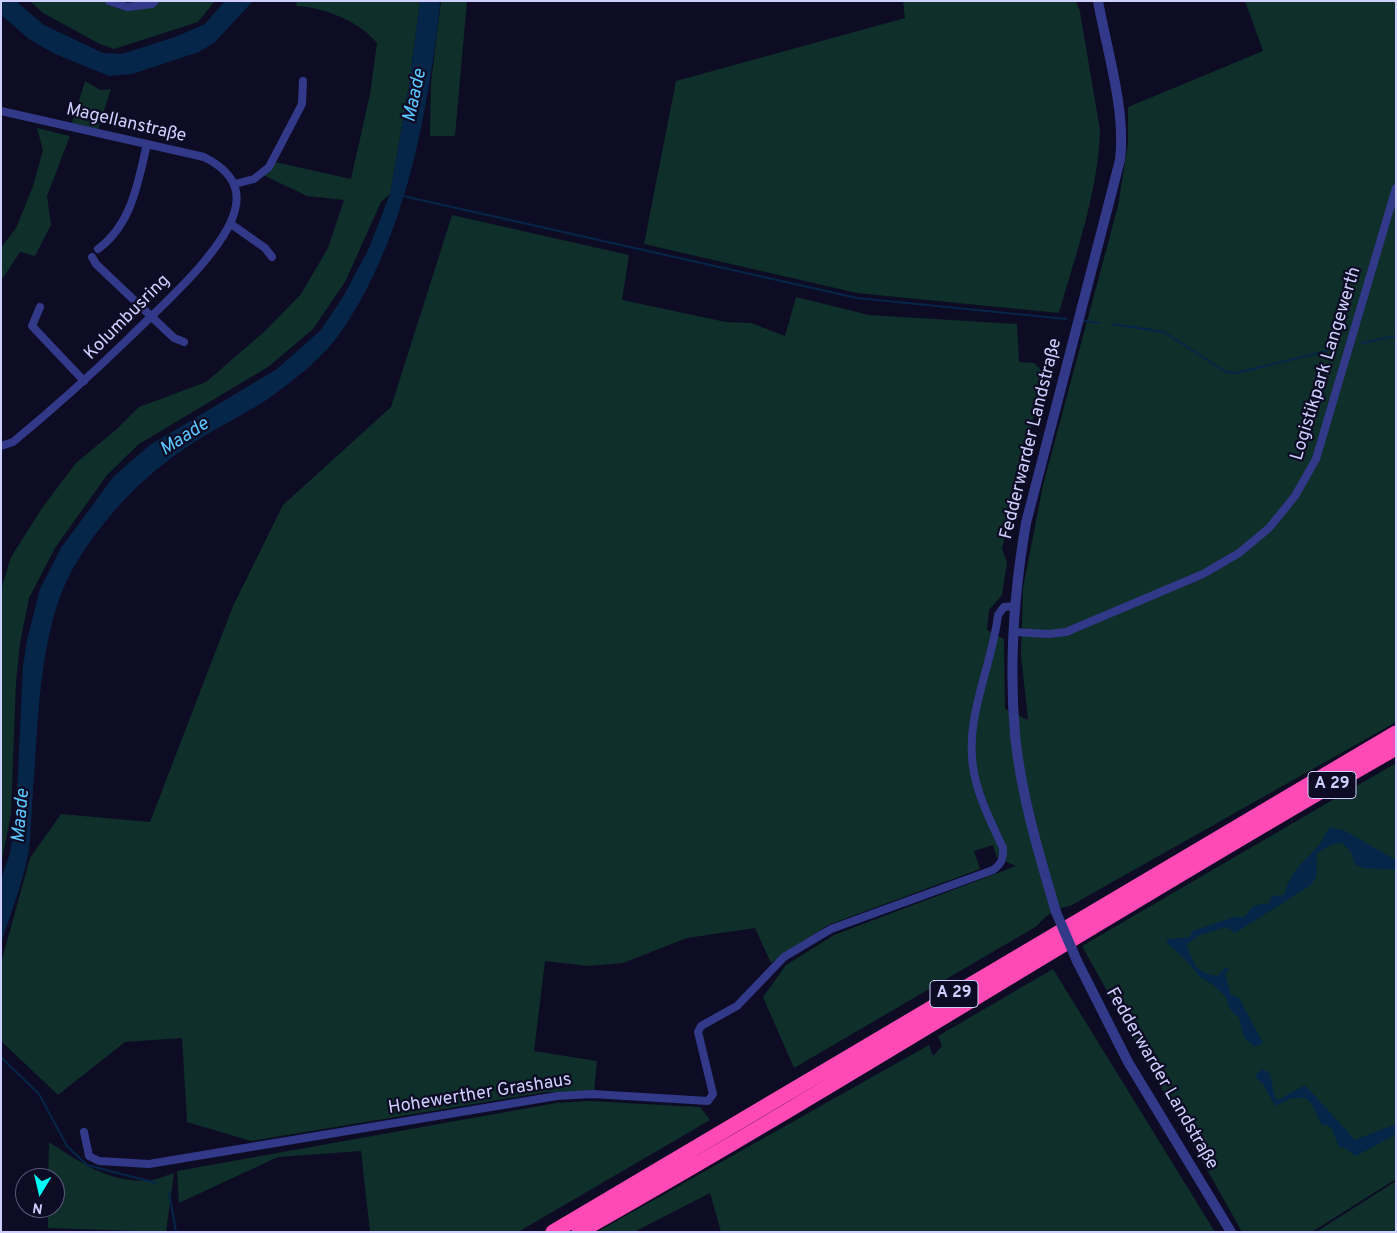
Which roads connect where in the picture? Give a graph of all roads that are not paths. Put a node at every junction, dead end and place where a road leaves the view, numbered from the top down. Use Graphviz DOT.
graph roads {
  1 [pos="109,1"];
  2 [pos="155,1"];
  3 [pos="1098,1"];
  4 [pos="303,81"];
  5 [pos="1,111"];
  6 [pos="147,144"];
  7 [pos="234,184"];
  8 [pos="1396,188"];
  9 [pos="231,224"];
  10 [pos="98,249"];
  11 [pos="92,257"];
  12 [pos="272,257"];
  13 [pos="40,307"];
  14 [pos="153,316"];
  15 [pos="184,342"];
  16 [pos="84,382"];
  17 [pos="1,446"];
  18 [pos="1016,606"];
  19 [pos="1014,632"];
  20 [pos="1396,733"];
  21 [pos="1396,748"];
  22 [pos="84,1132"];
  23 [pos="553,1232"];
  24 [pos="579,1232"];
  25 [pos="1231,1232"];
  1 -- 2 [label="street"];
  3 -- 18 [label="street, Fedderwarder Landstraße"];
  4 -- 7 [label="street"];
  5 -- 6 [label="street, Magellanstraße"];
  6 -- 7 [label="street, Magellanstraße"];
  6 -- 10 [label="street"];
  7 -- 9 [label="street, Kolumbusring"];
  8 -- 19 [label="street, Logistikpark Langewerth"];
  9 -- 12 [label="street"];
  9 -- 14 [label="street, Kolumbusring"];
  11 -- 14 [label="street"];
  13 -- 16 [label="street"];
  14 -- 15 [label="street"];
  14 -- 16 [label="street, Kolumbusring"];
  16 -- 17 [label="street, Kolumbusring"];
  18 -- 19 [label="street, Fedderwarder Landstraße"];
  18 -- 22 [label="street, Hohewerther Grashaus"];
  19 -- 25 [label="street, Fedderwarder Landstraße, bridge"];
  20 -- 23 [label="highway, A 29"];
  21 -- 24 [label="highway, A 29"];
}
